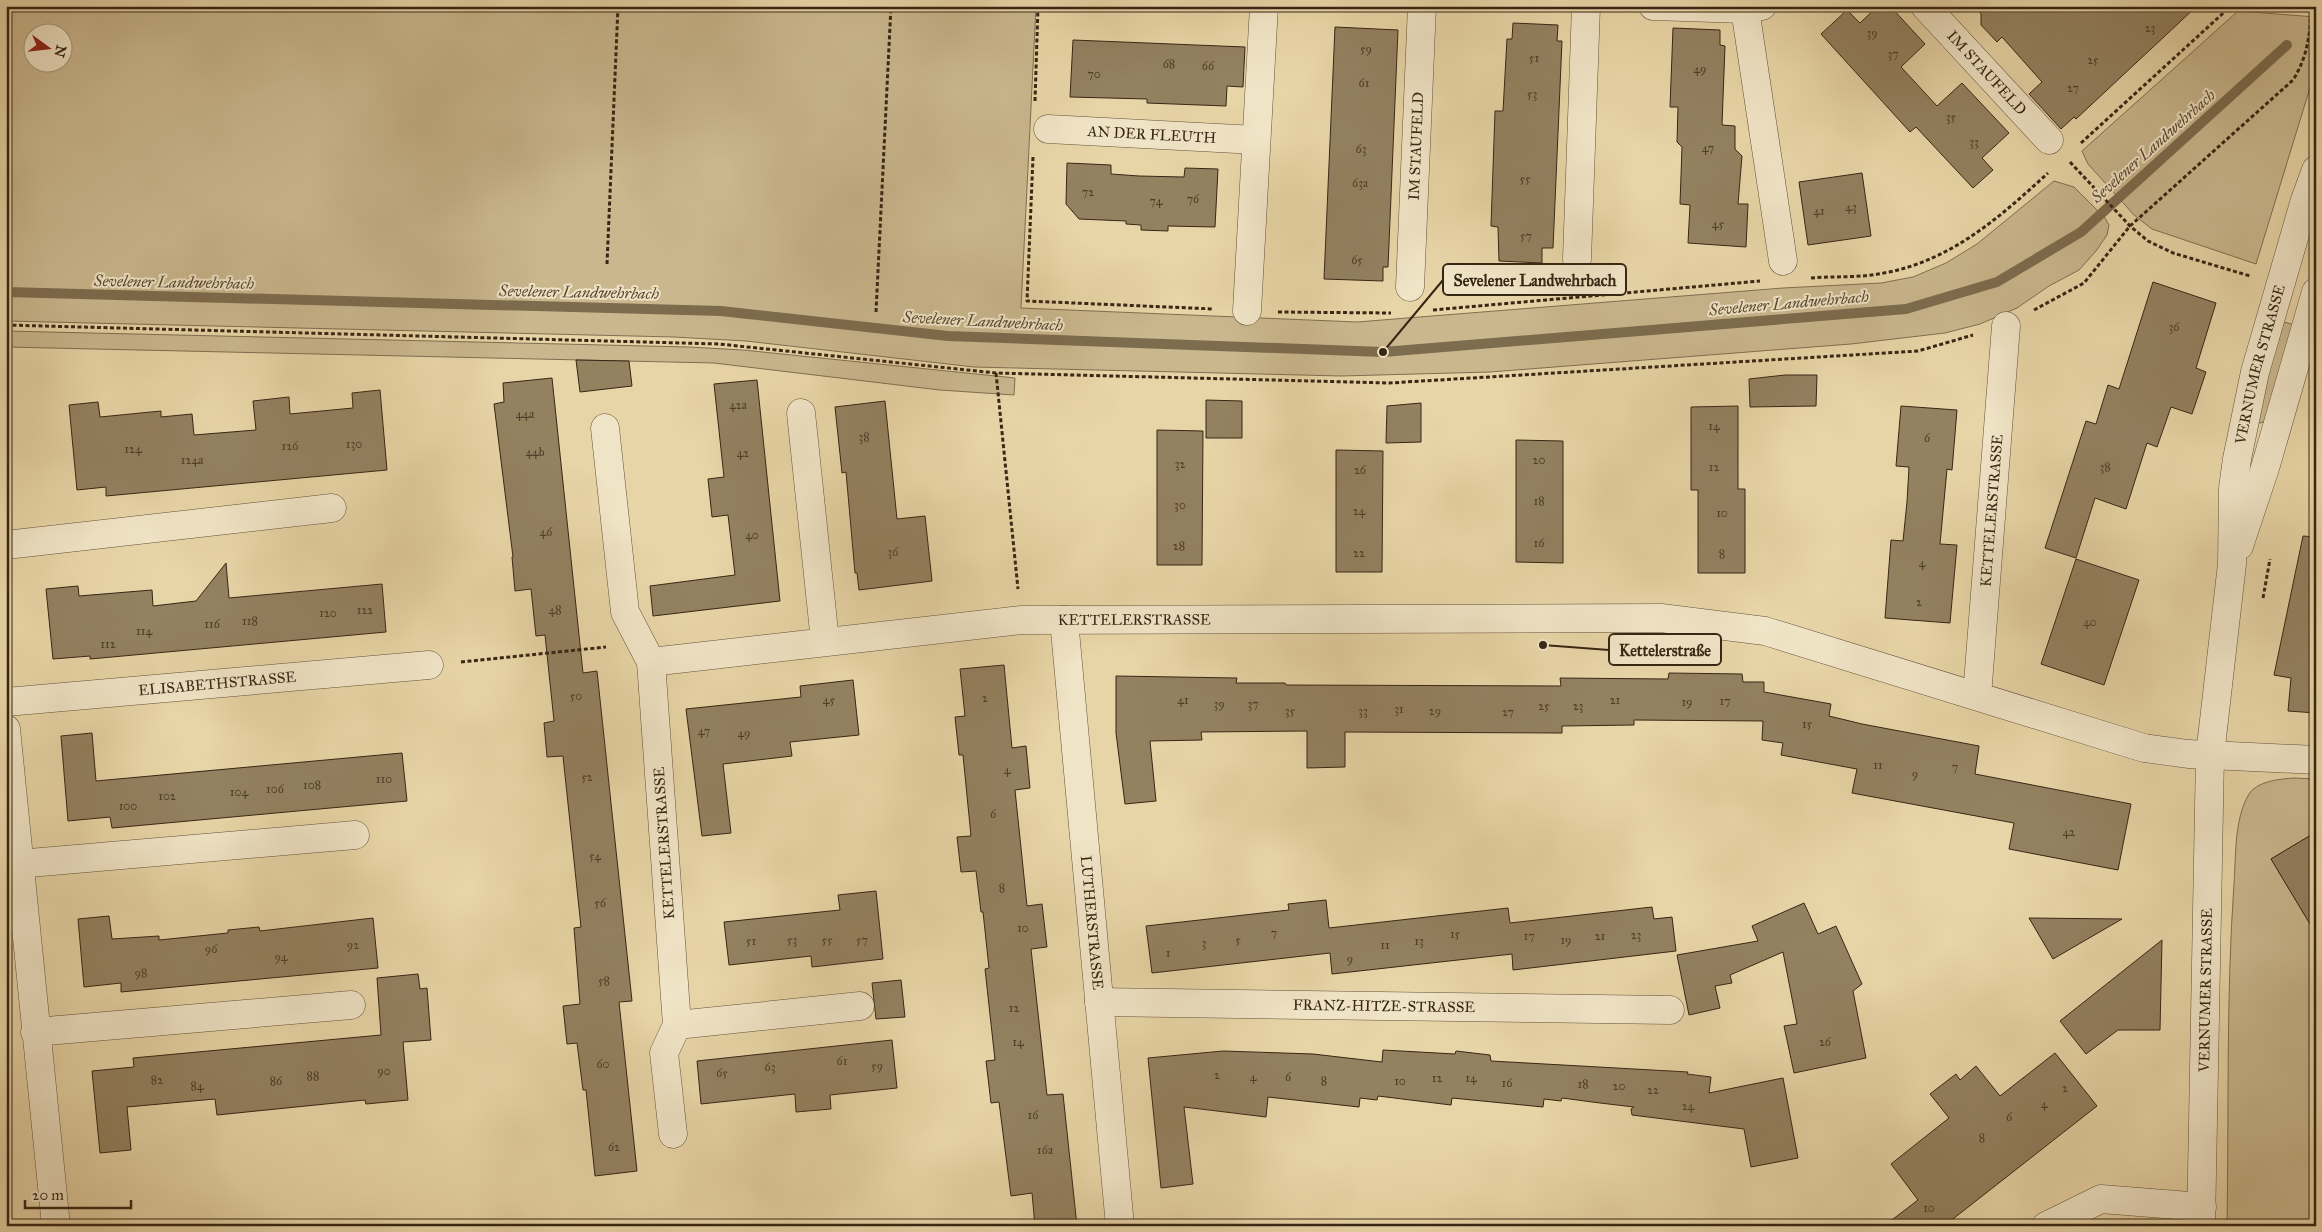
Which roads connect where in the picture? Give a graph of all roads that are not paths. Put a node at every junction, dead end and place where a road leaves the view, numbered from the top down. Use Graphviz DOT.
graph roads {
  1 [pos="1264,6"];
  2 [pos="1422,6"];
  3 [pos="1586,6"];
  4 [pos="1653,6"];
  5 [pos="1925,6"];
  6 [pos="1754,8"];
  7 [pos="1039,129"];
  8 [pos="1256,140"];
  9 [pos="2057,149"];
  10 [pos="2316,170"];
  11 [pos="1577,259"];
  12 [pos="1775,271"];
  13 [pos="1410,287"];
  14 [pos="2316,292"];
  15 [pos="1247,311"];
  16 [pos="2006,326"];
  17 [pos="801,413"];
  18 [pos="605,428"];
  19 [pos="332,508"];
  20 [pos="6,545"];
  21 [pos="2232,564"];
  22 [pos="1064,620"];
  23 [pos="825,641"];
  24 [pos="651,662"];
  25 [pos="429,665"];
  26 [pos="1977,696"];
  27 [pos="6,702"];
  28 [pos="6,729"];
  29 [pos="2210,754"];
  30 [pos="2316,760"];
  31 [pos="355,835"];
  32 [pos="18,864"];
  33 [pos="1099,1002"];
  34 [pos="351,1005"];
  35 [pos="860,1006"];
  36 [pos="1670,1010"];
  37 [pos="677,1025"];
  38 [pos="36,1032"];
  39 [pos="673,1134"];
  40 [pos="2202,1216"];
  41 [pos="56,1226"];
  42 [pos="1120,1226"];
  43 [pos="2046,1226"];
  1 -- 8 [label="street"];
  2 -- 13 [label="street, IM STAUFELD"];
  3 -- 11 [label="street"];
  4 -- 6 [label="street"];
  5 -- 9 [label="street, IM STAUFELD"];
  6 -- 12 [label="street"];
  7 -- 8 [label="street, AN DER FLEUTH"];
  8 -- 15 [label="street"];
  10 -- 21 [label="street, VERNUMER STRASSE"];
  14 -- 21 [label="street, VERNUMER STRASSE"];
  16 -- 26 [label="street, KETTELERSTRASSE"];
  17 -- 23 [label="street"];
  18 -- 24 [label="street, KETTELERSTRASSE"];
  19 -- 20 [label="street"];
  21 -- 29 [label="street, VERNUMER STRASSE"];
  22 -- 23 [label="street, KETTELERSTRASSE"];
  22 -- 26 [label="street, KETTELERSTRASSE"];
  22 -- 33 [label="street, LUTHERSTRASSE"];
  23 -- 24 [label="street, KETTELERSTRASSE"];
  24 -- 37 [label="street, KETTELERSTRASSE"];
  25 -- 27 [label="street, ELISABETHSTRASSE"];
  26 -- 29 [label="street, KETTELERSTRASSE"];
  28 -- 32 [label="street"];
  29 -- 30 [label="street"];
  29 -- 40 [label="street, VERNUMER STRASSE"];
  31 -- 32 [label="street"];
  32 -- 38 [label="street"];
  33 -- 36 [label="street, FRANZ-HITZE-STRASSE"];
  33 -- 42 [label="street, LUTHERSTRASSE"];
  34 -- 38 [label="street"];
  35 -- 37 [label="street"];
  37 -- 39 [label="street, KETTELERSTRASSE"];
  38 -- 41 [label="street"];
  40 -- 43 [label="street"];
}
